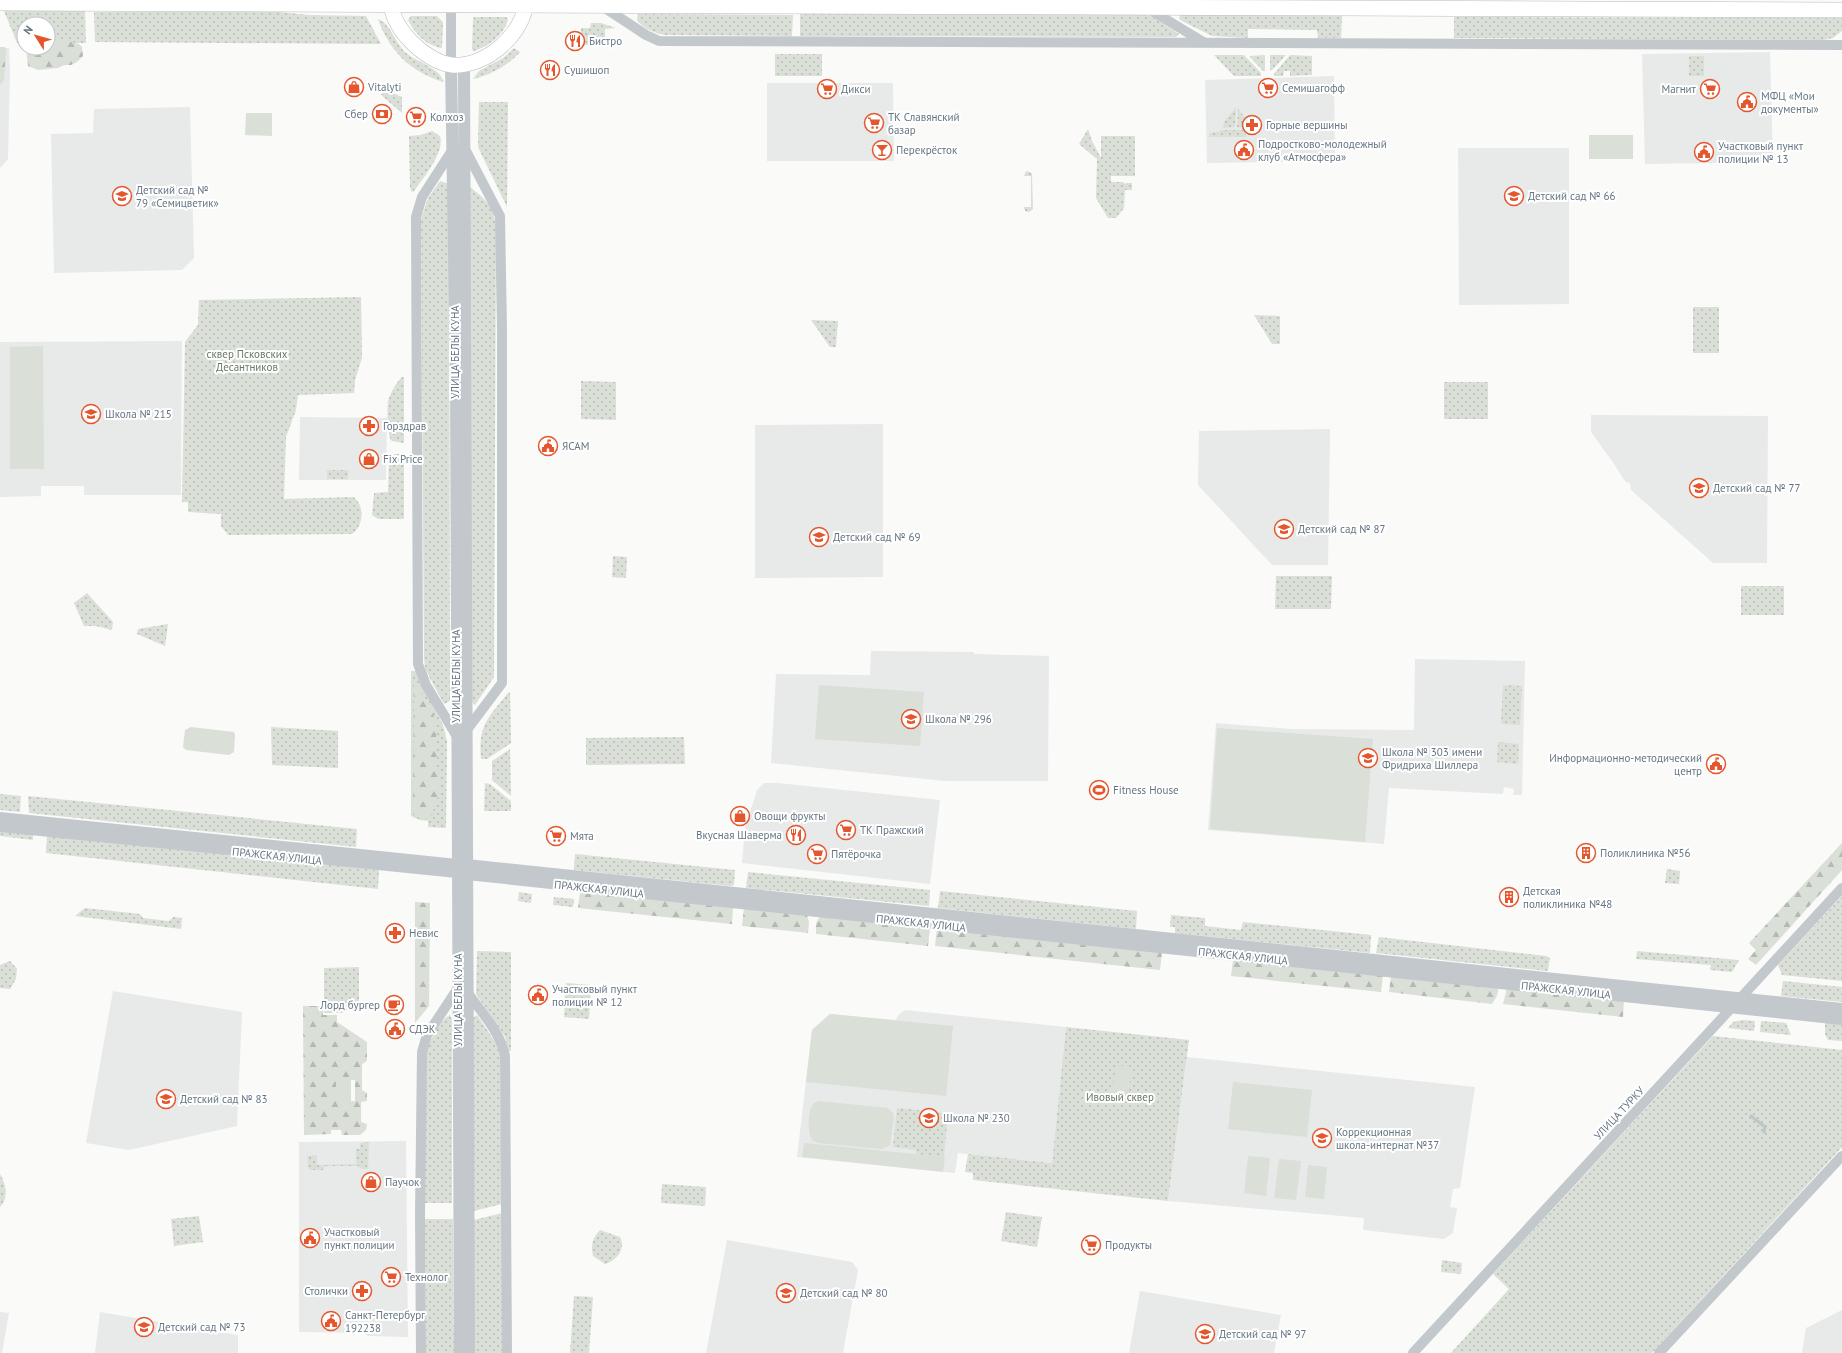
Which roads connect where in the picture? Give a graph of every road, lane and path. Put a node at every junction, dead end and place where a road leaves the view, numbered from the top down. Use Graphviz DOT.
graph roads {
  1 [pos="391,2"];
  2 [pos="526,2"];
  3 [pos="0,3"];
  4 [pos="451,3"];
  5 [pos="1058,3"];
  6 [pos="600,5"];
  7 [pos="1145,7"];
  8 [pos="1842,10"];
  9 [pos="1842,37"];
  10 [pos="1205,43"];
  11 [pos="1837,45"];
  12 [pos="458,65"];
  13 [pos="459,148"];
  14 [pos="461,733"];
  15 [pos="0,817"];
  16 [pos="0,827"];
  17 [pos="462,869"];
  18 [pos="1842,888"];
  19 [pos="463,990"];
  20 [pos="1741,998"];
  21 [pos="1732,1007"];
  22 [pos="1842,1009"];
  23 [pos="1842,1019"];
  24 [pos="1842,1156"];
  25 [pos="421,1353"];
  26 [pos="460,1353"];
  27 [pos="469,1353"];
  28 [pos="507,1353"];
  29 [pos="1413,1353"];
  30 [pos="1659,1353"];
  1 -- 3 [label="main road"];
  1 -- 4 [label="main road"];
  1 -- 12 [label="main road"];
  2 -- 4 [label="main road"];
  2 -- 6 [label="main road"];
  2 -- 12 [label="main road"];
  4 -- 12 [label="street, УЛИЦА БЕЛЫ КУНА"];
  5 -- 6 [label="main road"];
  5 -- 7 [label="main road"];
  6 -- 10 [label="street"];
  7 -- 8 [label="main road"];
  7 -- 10 [label="street"];
  9 -- 11 [label="street"];
  10 -- 11 [label="street"];
  12 -- 13 [label="street, УЛИЦА БЕЛЫ КУНА"];
  13 -- 14 [label="street, УЛИЦА БЕЛЫ КУНА"];
  13 -- 14 [label="street"];
  13 -- 14 [label="street"];
  14 -- 17 [label="street, УЛИЦА БЕЛЫ КУНА"];
  15 -- 17 [label="street, ПРАЖСКАЯ УЛИЦА"];
  16 -- 17 [label="street, ПРАЖСКАЯ УЛИЦА"];
  17 -- 19 [label="street, УЛИЦА БЕЛЫ КУНА"];
  17 -- 20 [label="street, ПРАЖСКАЯ УЛИЦА"];
  17 -- 21 [label="street, ПРАЖСКАЯ УЛИЦА"];
  18 -- 20 [label="street, УЛИЦА ТУРКУ"];
  19 -- 25 [label="street"];
  19 -- 26 [label="street, УЛИЦА БЕЛЫ КУНА"];
  19 -- 27 [label="street, УЛИЦА БЕЛЫ КУНА"];
  19 -- 28 [label="street"];
  20 -- 21 [label="street, УЛИЦА ТУРКУ"];
  20 -- 22 [label="street, ПРАЖСКАЯ УЛИЦА"];
  21 -- 23 [label="street, ПРАЖСКАЯ УЛИЦА"];
  21 -- 29 [label="street, УЛИЦА ТУРКУ"];
  24 -- 30 [label="street"];
}
